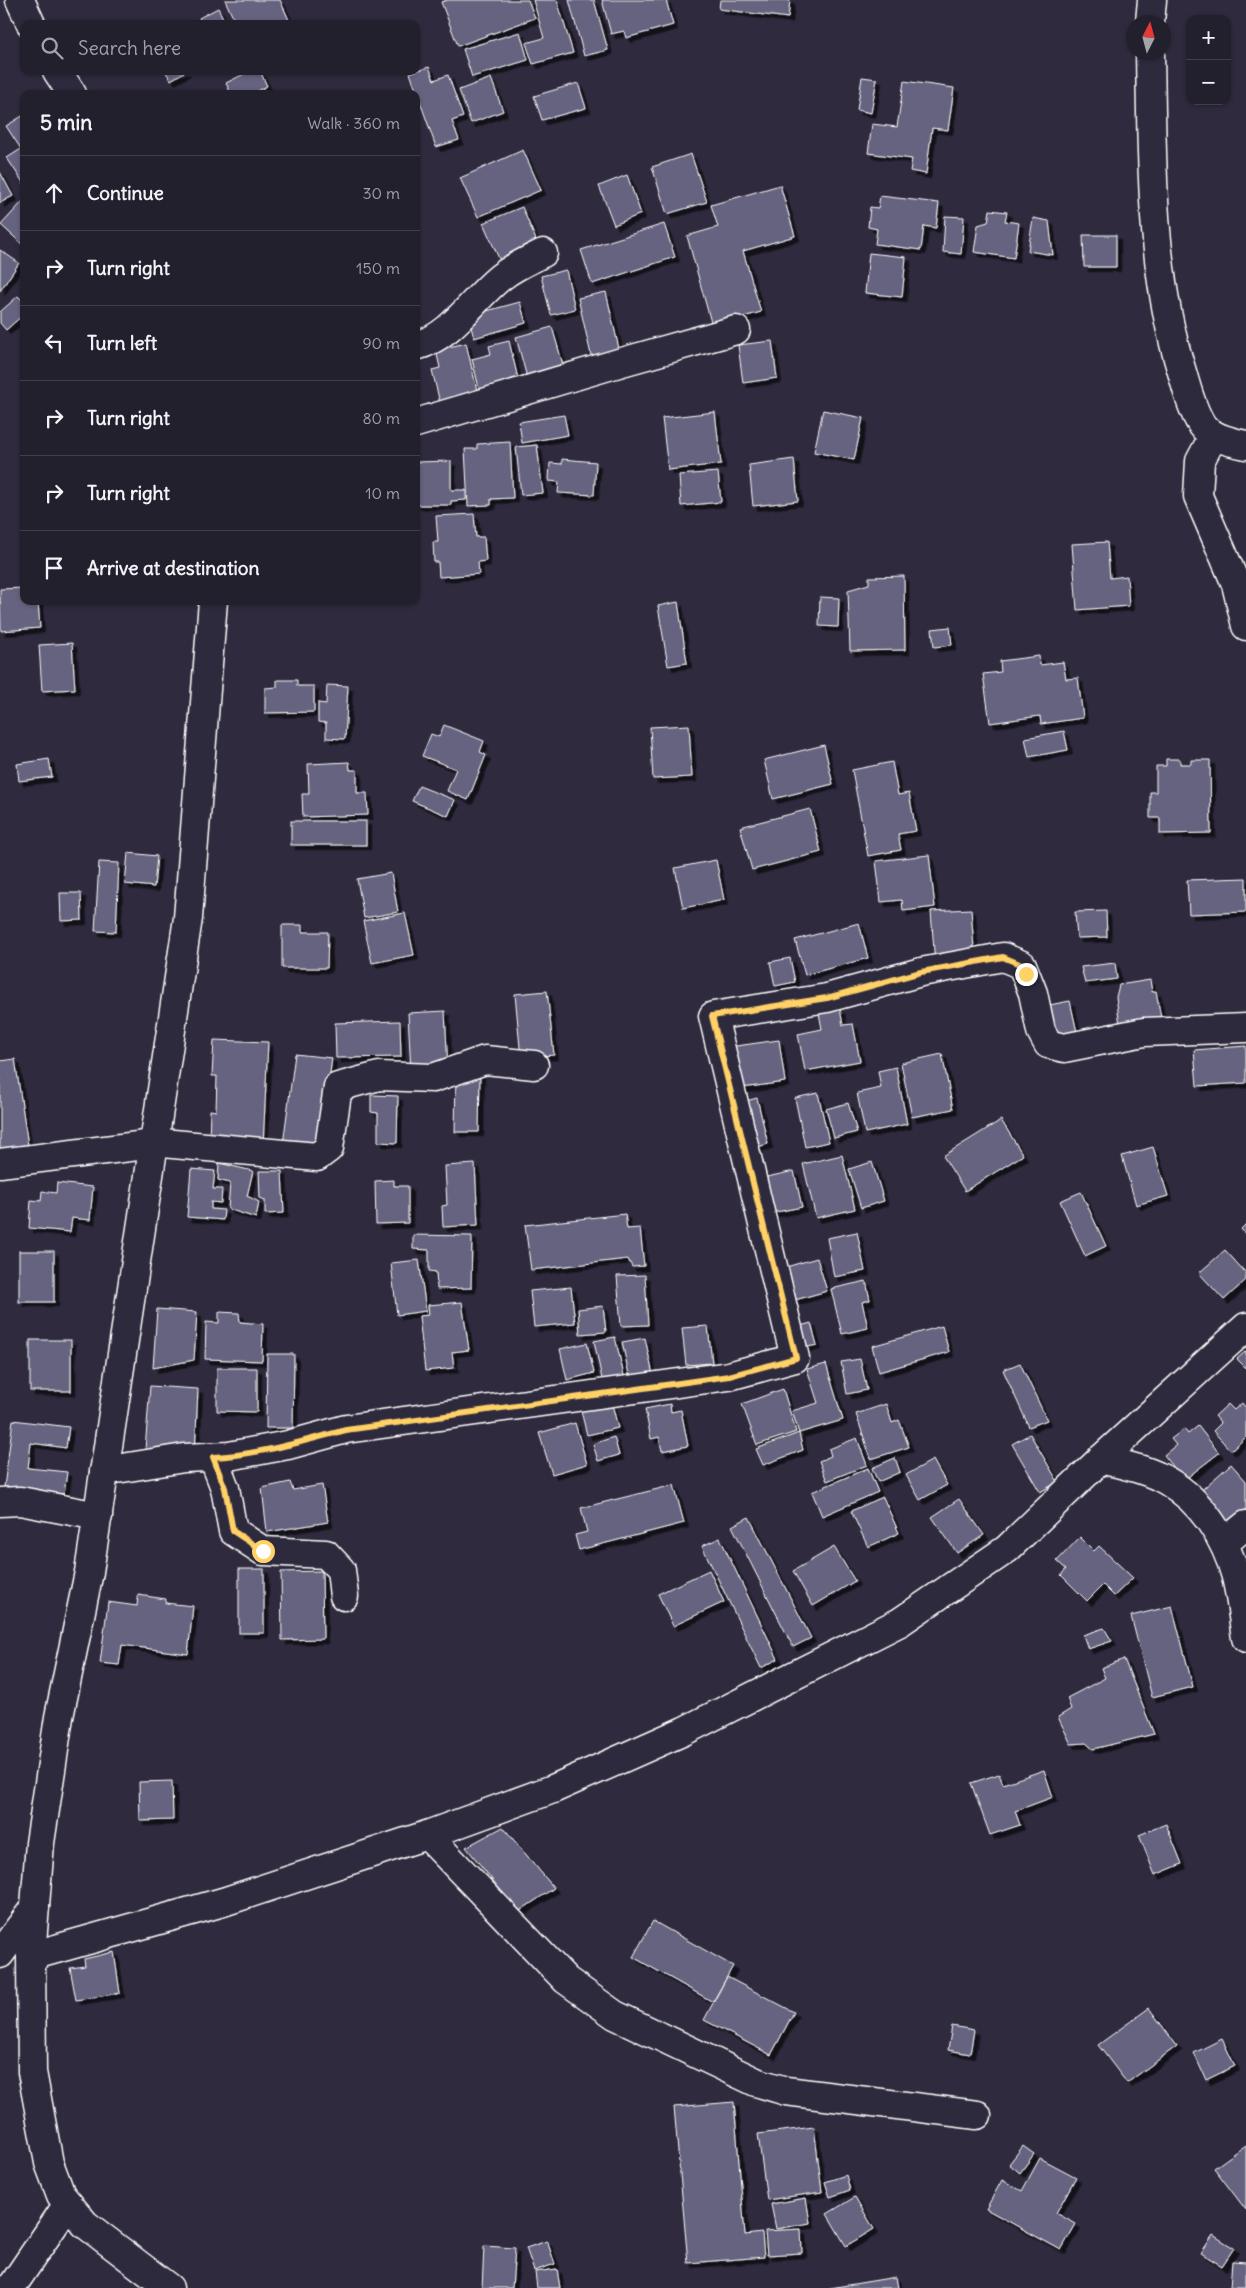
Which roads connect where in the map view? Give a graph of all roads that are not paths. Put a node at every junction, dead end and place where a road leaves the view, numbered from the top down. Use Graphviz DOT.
graph roads {
  1 [pos="20,0"];
  2 [pos="1152,0"];
  3 [pos="1151,15"];
  4 [pos="29,20"];
  5 [pos="1150,60"];
  6 [pos="60,75"];
  7 [pos="69,90"];
  8 [pos="543,253"];
  9 [pos="736,330"];
  10 [pos="420,344"];
  11 [pos="420,423"];
  12 [pos="1214,435"];
  13 [pos="1246,445"];
  14 [pos="213,605"];
  15 [pos="1246,626"];
  16 [pos="1246,1028"];
  17 [pos="534,1065"];
  18 [pos="0,1163"];
  19 [pos="1246,1327"];
  20 [pos="213,1457"];
  21 [pos="1101,1459"];
  22 [pos="104,1470"];
  23 [pos="0,1502"];
  24 [pos="98,1516"];
  25 [pos="1246,1525"];
  26 [pos="1224,1543"];
  27 [pos="344,1596"];
  28 [pos="1246,1638"];
  29 [pos="427,1835"];
  30 [pos="35,1906"];
  31 [pos="0,1954"];
  32 [pos="31,1956"];
  33 [pos="977,2115"];
  34 [pos="68,2204"];
  35 [pos="13,2285"];
  36 [pos="169,2288"];
  1 -- 4 [label="street"];
  2 -- 3 [label="street"];
  5 -- 12 [label="street"];
  6 -- 7 [label="street"];
  8 -- 10 [label="street"];
  9 -- 11 [label="street"];
  12 -- 13 [label="street"];
  12 -- 15 [label="street"];
  14 -- 22 [label="street"];
  16 -- 20 [label="street"];
  17 -- 18 [label="street"];
  19 -- 21 [label="street"];
  20 -- 22 [label="street"];
  20 -- 27 [label="street"];
  21 -- 26 [label="street"];
  21 -- 29 [label="street"];
  22 -- 24 [label="street"];
  23 -- 24 [label="street"];
  24 -- 30 [label="street"];
  25 -- 26 [label="street"];
  26 -- 28 [label="street"];
  29 -- 32 [label="street"];
  29 -- 33 [label="street"];
  30 -- 31 [label="street"];
  30 -- 32 [label="street"];
  32 -- 34 [label="street"];
  34 -- 35 [label="street"];
  34 -- 36 [label="street"];
}
